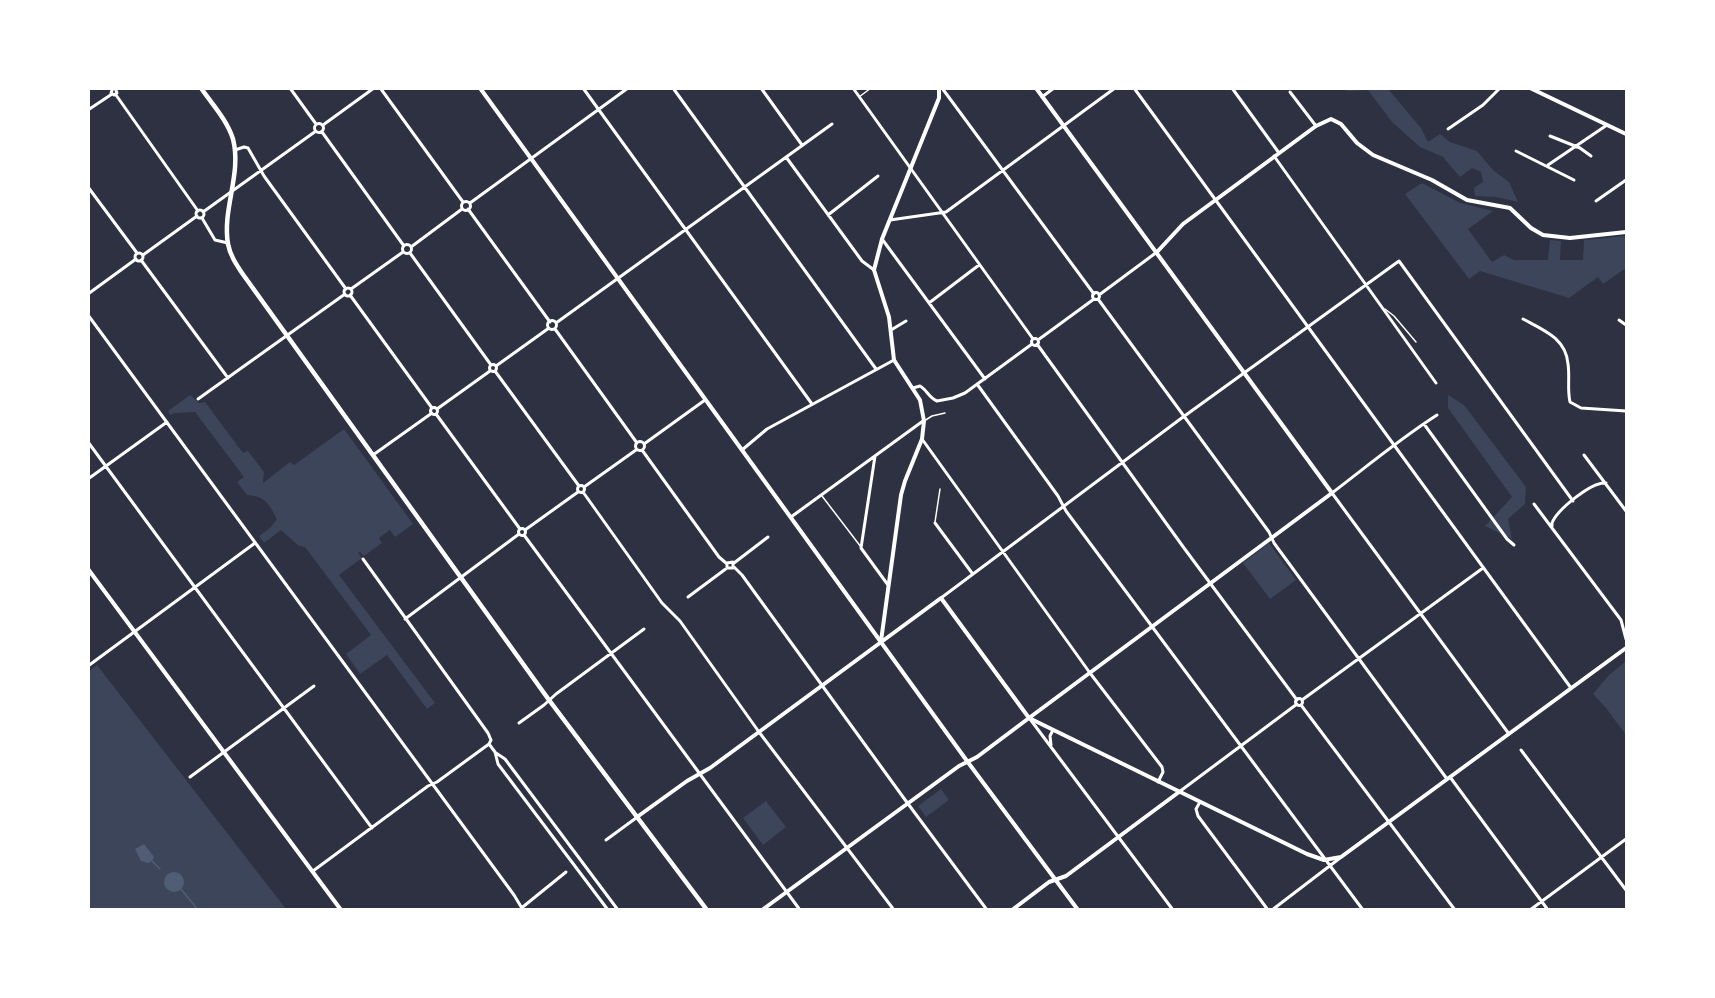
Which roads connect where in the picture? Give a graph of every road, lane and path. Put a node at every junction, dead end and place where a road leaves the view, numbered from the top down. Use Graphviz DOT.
graph roads {
  1 [pos="201,88"];
  2 [pos="290,88"];
  3 [pos="374,88"];
  4 [pos="480,88"];
  5 [pos="583,88"];
  6 [pos="628,88"];
  7 [pos="673,88"];
  8 [pos="761,88"];
  9 [pos="853,88"];
  10 [pos="871,88"];
  11 [pos="940,88"];
  12 [pos="1036,88"];
  13 [pos="1054,88"];
  14 [pos="1114,88"];
  15 [pos="1134,88"];
  16 [pos="1232,88"];
  17 [pos="1500,88"];
  18 [pos="1530,88"];
  19 [pos="381,89"];
  20 [pos="114,90"];
  21 [pos="1290,92"];
  22 [pos="859,97"];
  23 [pos="1042,97"];
  24 [pos="88,110"];
  25 [pos="599,110"];
  26 [pos="316,124"];
  27 [pos="832,124"];
  28 [pos="323,125"];
  29 [pos="1607,125"];
  30 [pos="1063,126"];
  31 [pos="1316,126"];
  32 [pos="1449,129"];
  33 [pos="315,131"];
  34 [pos="322,132"];
  35 [pos="1626,134"];
  36 [pos="1550,136"];
  37 [pos="802,145"];
  38 [pos="1576,147"];
  39 [pos="235,150"];
  40 [pos="1516,151"];
  41 [pos="1279,153"];
  42 [pos="1274,156"];
  43 [pos="1591,156"];
  44 [pos="786,157"];
  45 [pos="531,159"];
  46 [pos="1548,165"];
  47 [pos="261,170"];
  48 [pos="911,170"];
  49 [pos="1003,170"];
  50 [pos="878,176"];
  51 [pos="1574,180"];
  52 [pos="1626,180"];
  53 [pos="88,187"];
  54 [pos="745,187"];
  55 [pos="232,191"];
  56 [pos="1215,200"];
  57 [pos="1596,201"];
  58 [pos="463,202"];
  59 [pos="470,203"];
  60 [pos="462,209"];
  61 [pos="468,209"];
  62 [pos="198,211"];
  63 [pos="203,212"];
  64 [pos="942,213"];
  65 [pos="828,215"];
  66 [pos="197,216"];
  67 [pos="202,218"];
  68 [pos="890,220"];
  69 [pos="685,229"];
  70 [pos="1626,232"];
  71 [pos="882,239"];
  72 [pos="228,243"];
  73 [pos="404,246"];
  74 [pos="411,247"];
  75 [pos="403,252"];
  76 [pos="1157,252"];
  77 [pos="137,253"];
  78 [pos="410,253"];
  79 [pos="143,255"];
  80 [pos="136,259"];
  81 [pos="141,260"];
  82 [pos="979,265"];
  83 [pos="874,270"];
  84 [pos="618,278"];
  85 [pos="1366,284"];
  86 [pos="346,289"];
  87 [pos="351,289"];
  88 [pos="88,294"];
  89 [pos="345,294"];
  90 [pos="350,295"];
  91 [pos="1097,298"];
  92 [pos="929,303"];
  93 [pos="1382,307"];
  94 [pos="88,315"];
  95 [pos="1523,319"];
  96 [pos="1619,320"];
  97 [pos="906,321"];
  98 [pos="550,322"];
  99 [pos="556,323"];
  100 [pos="1626,325"];
  101 [pos="1307,327"];
  102 [pos="549,328"];
  103 [pos="555,329"];
  104 [pos="891,330"];
  105 [pos="286,336"];
  106 [pos="1035,342"];
  107 [pos="1416,342"];
  108 [pos="894,360"];
  109 [pos="491,365"];
  110 [pos="496,366"];
  111 [pos="876,369"];
  112 [pos="490,370"];
  113 [pos="495,371"];
  114 [pos="1244,372"];
  115 [pos="228,378"];
  116 [pos="985,379"];
  117 [pos="1436,383"];
  118 [pos="977,384"];
  119 [pos="913,388"];
  120 [pos="198,399"];
  121 [pos="705,400"];
  122 [pos="812,404"];
  123 [pos="432,408"];
  124 [pos="437,409"];
  125 [pos="1626,411"];
  126 [pos="434,413"];
  127 [pos="945,413"];
  128 [pos="1437,415"];
  129 [pos="1183,417"];
  130 [pos="924,421"];
  131 [pos="167,422"];
  132 [pos="1424,423"];
  133 [pos="922,439"];
  134 [pos="88,442"];
  135 [pos="637,443"];
  136 [pos="644,444"];
  137 [pos="1394,447"];
  138 [pos="636,450"];
  139 [pos="642,450"];
  140 [pos="742,450"];
  141 [pos="1584,455"];
  142 [pos="373,456"];
  143 [pos="875,456"];
  144 [pos="1122,462"];
  145 [pos="106,466"];
  146 [pos="88,479"];
  147 [pos="1606,483"];
  148 [pos="940,489"];
  149 [pos="582,490"];
  150 [pos="1332,493"];
  151 [pos="822,495"];
  152 [pos="1573,501"];
  153 [pos="1534,504"];
  154 [pos="1063,506"];
  155 [pos="1626,511"];
  156 [pos="791,517"];
  157 [pos="935,523"];
  158 [pos="1553,529"];
  159 [pos="523,533"];
  160 [pos="768,537"];
  161 [pos="1271,538"];
  162 [pos="255,543"];
  163 [pos="1514,545"];
  164 [pos="861,548"];
  165 [pos="1002,551"];
  166 [pos="363,559"];
  167 [pos="734,565"];
  168 [pos="727,566"];
  169 [pos="1483,568"];
  170 [pos="88,569"];
  171 [pos="972,573"];
  172 [pos="461,577"];
  173 [pos="1210,583"];
  174 [pos="888,585"];
  175 [pos="195,587"];
  176 [pos="688,597"];
  177 [pos="941,598"];
  178 [pos="1421,614"];
  179 [pos="405,619"];
  180 [pos="1152,628"];
  181 [pos="644,629"];
  182 [pos="135,631"];
  183 [pos="1626,639"];
  184 [pos="881,641"];
  185 [pos="1626,648"];
  186 [pos="611,654"];
  187 [pos="1359,659"];
  188 [pos="88,666"];
  189 [pos="1090,673"];
  190 [pos="822,685"];
  191 [pos="314,686"];
  192 [pos="1571,688"];
  193 [pos="549,700"];
  194 [pos="1299,702"];
  195 [pos="285,708"];
  196 [pos="1029,718"];
  197 [pos="519,723"];
  198 [pos="1053,730"];
  199 [pos="759,732"];
  200 [pos="1509,734"];
  201 [pos="489,744"];
  202 [pos="1240,746"];
  203 [pos="1053,749"];
  204 [pos="1521,750"];
  205 [pos="223,752"];
  206 [pos="495,752"];
  207 [pos="967,761"];
  208 [pos="700,774"];
  209 [pos="190,777"];
  210 [pos="1449,778"];
  211 [pos="1158,782"];
  212 [pos="433,784"];
  213 [pos="1179,792"];
  214 [pos="1200,802"];
  215 [pos="907,804"];
  216 [pos="636,818"];
  217 [pos="1389,822"];
  218 [pos="372,828"];
  219 [pos="1119,837"];
  220 [pos="1626,839"];
  221 [pos="606,840"];
  222 [pos="847,848"];
  223 [pos="1341,857"];
  224 [pos="1602,857"];
  225 [pos="1327,860"];
  226 [pos="1330,865"];
  227 [pos="313,872"];
  228 [pos="566,872"];
  229 [pos="1055,879"];
  230 [pos="1626,890"];
  231 [pos="787,892"];
  232 [pos="1542,901"];
  233 [pos="341,909"];
  234 [pos="521,909"];
  235 [pos="608,909"];
  236 [pos="618,909"];
  237 [pos="706,909"];
  238 [pos="762,909"];
  239 [pos="800,909"];
  240 [pos="894,909"];
  241 [pos="987,909"];
  242 [pos="1012,909"];
  243 [pos="1078,909"];
  244 [pos="1173,909"];
  245 [pos="1270,909"];
  246 [pos="1362,909"];
  247 [pos="1455,909"];
  248 [pos="1530,909"];
  249 [pos="1548,909"];
  1 -- 39 [label="main road"];
  2 -- 26 [label="street"];
  3 -- 19 [label="street"];
  3 -- 28 [label="street"];
  4 -- 45 [label="street"];
  5 -- 25 [label="street"];
  6 -- 25 [label="street"];
  7 -- 54 [label="street"];
  8 -- 37 [label="street"];
  9 -- 22 [label="street"];
  10 -- 22 [label="lane"];
  11 -- 48 [label="street"];
  11 -- 49 [label="street"];
  12 -- 23 [label="street"];
  13 -- 23 [label="street"];
  14 -- 30 [label="street"];
  15 -- 56 [label="street"];
  16 -- 41 [label="street"];
  17 -- 32 [label="street"];
  18 -- 29 [label="street"];
  19 -- 58 [label="street"];
  20 -- 24 [label="street"];
  20 -- 62 [label="street"];
  21 -- 31 [label="street"];
  22 -- 48 [label="street"];
  23 -- 30 [label="street"];
  25 -- 45 [label="street"];
  25 -- 69 [label="street"];
  26 -- 28 [label="street"];
  26 -- 33 [label="street"];
  27 -- 37 [label="street"];
  28 -- 34 [label="street"];
  29 -- 35 [label="street"];
  29 -- 38 [label="street"];
  30 -- 49 [label="street"];
  30 -- 76 [label="street"];
  31 -- 41 [label="street"];
  31 -- 70 [label="street"];
  33 -- 34 [label="street"];
  33 -- 47 [label="street"];
  34 -- 73 [label="street"];
  36 -- 38 [label="street"];
  37 -- 44 [label="street"];
  38 -- 43 [label="street"];
  38 -- 46 [label="street"];
  39 -- 47 [label="street"];
  39 -- 55 [label="main road"];
  40 -- 46 [label="street"];
  41 -- 42 [label="street"];
  42 -- 56 [label="street"];
  42 -- 85 [label="street"];
  44 -- 54 [label="street"];
  44 -- 65 [label="street"];
  45 -- 59 [label="street"];
  45 -- 84 [label="street"];
  46 -- 51 [label="street"];
  47 -- 55 [label="street"];
  47 -- 86 [label="street"];
  48 -- 64 [label="street"];
  48 -- 68 [label="street"];
  49 -- 64 [label="street"];
  49 -- 91 [label="street"];
  50 -- 65 [label="street"];
  52 -- 57 [label="street"];
  53 -- 77 [label="street"];
  54 -- 69 [label="street"];
  54 -- 111 [label="street"];
  55 -- 63 [label="street"];
  55 -- 72 [label="main road"];
  56 -- 76 [label="street"];
  56 -- 101 [label="street"];
  58 -- 59 [label="street"];
  58 -- 60 [label="street"];
  59 -- 61 [label="street"];
  60 -- 61 [label="street"];
  60 -- 74 [label="street"];
  61 -- 98 [label="street"];
  62 -- 63 [label="street"];
  62 -- 66 [label="street"];
  63 -- 67 [label="street"];
  64 -- 68 [label="street"];
  64 -- 82 [label="street"];
  65 -- 83 [label="street"];
  66 -- 67 [label="street"];
  66 -- 79 [label="street"];
  67 -- 72 [label="street"];
  68 -- 71 [label="street"];
  69 -- 84 [label="street"];
  69 -- 122 [label="street"];
  71 -- 83 [label="street"];
  71 -- 92 [label="street"];
  72 -- 105 [label="main road"];
  73 -- 74 [label="street"];
  73 -- 75 [label="street"];
  74 -- 78 [label="street"];
  75 -- 78 [label="street"];
  75 -- 87 [label="street"];
  76 -- 91 [label="street"];
  76 -- 114 [label="street"];
  77 -- 79 [label="street"];
  77 -- 80 [label="street"];
  78 -- 109 [label="street"];
  79 -- 81 [label="street"];
  80 -- 81 [label="street"];
  80 -- 88 [label="street"];
  81 -- 115 [label="street"];
  82 -- 92 [label="street"];
  82 -- 106 [label="street"];
  83 -- 104 [label="street"];
  84 -- 99 [label="street"];
  84 -- 121 [label="street"];
  85 -- 93 [label="street"];
  85 -- 101 [label="street"];
  85 -- 152 [label="street"];
  86 -- 87 [label="street"];
  86 -- 89 [label="street"];
  87 -- 90 [label="street"];
  89 -- 90 [label="street"];
  89 -- 105 [label="street"];
  90 -- 123 [label="street"];
  91 -- 106 [label="street"];
  91 -- 129 [label="street"];
  92 -- 116 [label="street"];
  93 -- 107 [label="lane"];
  93 -- 117 [label="street"];
  94 -- 131 [label="street"];
  95 -- 125 [label="street"];
  96 -- 100 [label="street"];
  97 -- 104 [label="street"];
  98 -- 99 [label="street"];
  98 -- 102 [label="street"];
  99 -- 103 [label="street"];
  101 -- 114 [label="street"];
  101 -- 137 [label="street"];
  102 -- 103 [label="street"];
  102 -- 110 [label="street"];
  103 -- 135 [label="street"];
  104 -- 108 [label="street"];
  105 -- 115 [label="street"];
  105 -- 142 [label="main road"];
  106 -- 116 [label="street"];
  106 -- 144 [label="street"];
  108 -- 111 [label="street"];
  108 -- 119 [label="street"];
  109 -- 110 [label="street"];
  109 -- 112 [label="street"];
  110 -- 113 [label="street"];
  111 -- 122 [label="street"];
  112 -- 113 [label="street"];
  112 -- 124 [label="street"];
  113 -- 149 [label="street"];
  114 -- 129 [label="street"];
  114 -- 150 [label="street"];
  115 -- 120 [label="street"];
  116 -- 118 [label="street"];
  118 -- 119 [label="street"];
  118 -- 154 [label="street"];
  119 -- 130 [label="street"];
  121 -- 136 [label="street"];
  121 -- 140 [label="street"];
  122 -- 140 [label="street"];
  123 -- 124 [label="street"];
  123 -- 126 [label="street"];
  124 -- 126 [label="street"];
  126 -- 142 [label="street"];
  126 -- 159 [label="street"];
  127 -- 130 [label="lane"];
  128 -- 132 [label="street"];
  129 -- 144 [label="street"];
  129 -- 161 [label="street"];
  130 -- 133 [label="street"];
  130 -- 143 [label="street"];
  131 -- 145 [label="street"];
  131 -- 162 [label="street"];
  132 -- 137 [label="street"];
  132 -- 163 [label="street"];
  133 -- 165 [label="street"];
  133 -- 174 [label="street"];
  134 -- 145 [label="street"];
  135 -- 136 [label="street"];
  135 -- 138 [label="street"];
  136 -- 139 [label="street"];
  137 -- 150 [label="street"];
  137 -- 169 [label="street"];
  138 -- 139 [label="street"];
  138 -- 149 [label="street"];
  139 -- 168 [label="street"];
  140 -- 156 [label="street"];
  141 -- 147 [label="street"];
  142 -- 172 [label="main road"];
  143 -- 151 [label="street"];
  143 -- 164 [label="street"];
  144 -- 154 [label="street"];
  144 -- 173 [label="street"];
  145 -- 146 [label="street"];
  145 -- 175 [label="street"];
  147 -- 152 [label="street"];
  147 -- 155 [label="street"];
  148 -- 157 [label="lane"];
  149 -- 159 [label="street"];
  149 -- 199 [label="street"];
  150 -- 161 [label="street"];
  150 -- 178 [label="street"];
  151 -- 156 [label="street"];
  151 -- 164 [label="lane"];
  152 -- 158 [label="street"];
  153 -- 158 [label="street"];
  154 -- 165 [label="street"];
  154 -- 180 [label="street"];
  156 -- 184 [label="street"];
  157 -- 171 [label="street"];
  158 -- 183 [label="street"];
  159 -- 172 [label="street"];
  159 -- 186 [label="street"];
  160 -- 167 [label="street"];
  161 -- 173 [label="street"];
  161 -- 187 [label="street"];
  162 -- 175 [label="street"];
  162 -- 212 [label="street"];
  164 -- 174 [label="street"];
  165 -- 171 [label="street"];
  165 -- 189 [label="street"];
  166 -- 179 [label="street"];
  167 -- 168 [label="street"];
  167 -- 168 [label="street"];
  167 -- 190 [label="street"];
  168 -- 176 [label="street"];
  169 -- 178 [label="street"];
  169 -- 192 [label="street"];
  170 -- 182 [label="street"];
  171 -- 177 [label="street"];
  172 -- 179 [label="street"];
  172 -- 193 [label="main road"];
  173 -- 180 [label="street"];
  173 -- 194 [label="street"];
  174 -- 184 [label="street"];
  175 -- 182 [label="street"];
  175 -- 195 [label="street"];
  177 -- 184 [label="street"];
  177 -- 196 [label="street"];
  178 -- 187 [label="street"];
  178 -- 200 [label="street"];
  179 -- 201 [label="street"];
  180 -- 189 [label="street"];
  180 -- 202 [label="street"];
  181 -- 186 [label="street"];
  182 -- 188 [label="street"];
  182 -- 205 [label="street"];
  184 -- 190 [label="street"];
  184 -- 207 [label="street"];
  185 -- 192 [label="street"];
  186 -- 193 [label="street"];
  186 -- 208 [label="street"];
  187 -- 194 [label="street"];
  187 -- 210 [label="street"];
  189 -- 196 [label="street"];
  189 -- 211 [label="street"];
  190 -- 199 [label="street"];
  190 -- 215 [label="street"];
  191 -- 195 [label="street"];
  192 -- 200 [label="street"];
  193 -- 197 [label="street"];
  193 -- 216 [label="main road"];
  194 -- 202 [label="street"];
  194 -- 217 [label="street"];
  195 -- 205 [label="street"];
  195 -- 218 [label="street"];
  196 -- 198 [label="street"];
  196 -- 203 [label="street"];
  196 -- 207 [label="street"];
  198 -- 203 [label="street"];
  198 -- 211 [label="street"];
  199 -- 208 [label="street"];
  199 -- 222 [label="street"];
  200 -- 210 [label="street"];
  201 -- 206 [label="street"];
  201 -- 212 [label="street"];
  202 -- 213 [label="street"];
  202 -- 225 [label="street"];
  203 -- 219 [label="street"];
  204 -- 224 [label="street"];
  205 -- 209 [label="street"];
  205 -- 227 [label="street"];
  206 -- 235 [label="street"];
  206 -- 236 [label="street"];
  207 -- 215 [label="street"];
  207 -- 229 [label="street"];
  208 -- 216 [label="street"];
  208 -- 231 [label="street"];
  210 -- 217 [label="street"];
  210 -- 232 [label="street"];
  211 -- 213 [label="street"];
  212 -- 218 [label="street"];
  212 -- 234 [label="street"];
  213 -- 214 [label="street"];
  213 -- 219 [label="street"];
  214 -- 225 [label="street"];
  214 -- 245 [label="street"];
  215 -- 222 [label="street"];
  215 -- 241 [label="street"];
  216 -- 221 [label="street"];
  216 -- 237 [label="main road"];
  217 -- 223 [label="street"];
  217 -- 247 [label="street"];
  218 -- 227 [label="street"];
  219 -- 229 [label="street"];
  219 -- 244 [label="street"];
  220 -- 224 [label="street"];
  222 -- 231 [label="street"];
  222 -- 240 [label="street"];
  223 -- 225 [label="street"];
  223 -- 226 [label="street"];
  224 -- 230 [label="street"];
  224 -- 232 [label="street"];
  225 -- 226 [label="street"];
  226 -- 245 [label="street"];
  226 -- 246 [label="street"];
  227 -- 233 [label="street"];
  228 -- 234 [label="street"];
  229 -- 242 [label="street"];
  229 -- 243 [label="street"];
  231 -- 238 [label="street"];
  231 -- 239 [label="street"];
  232 -- 248 [label="street"];
  232 -- 249 [label="street"];
}
